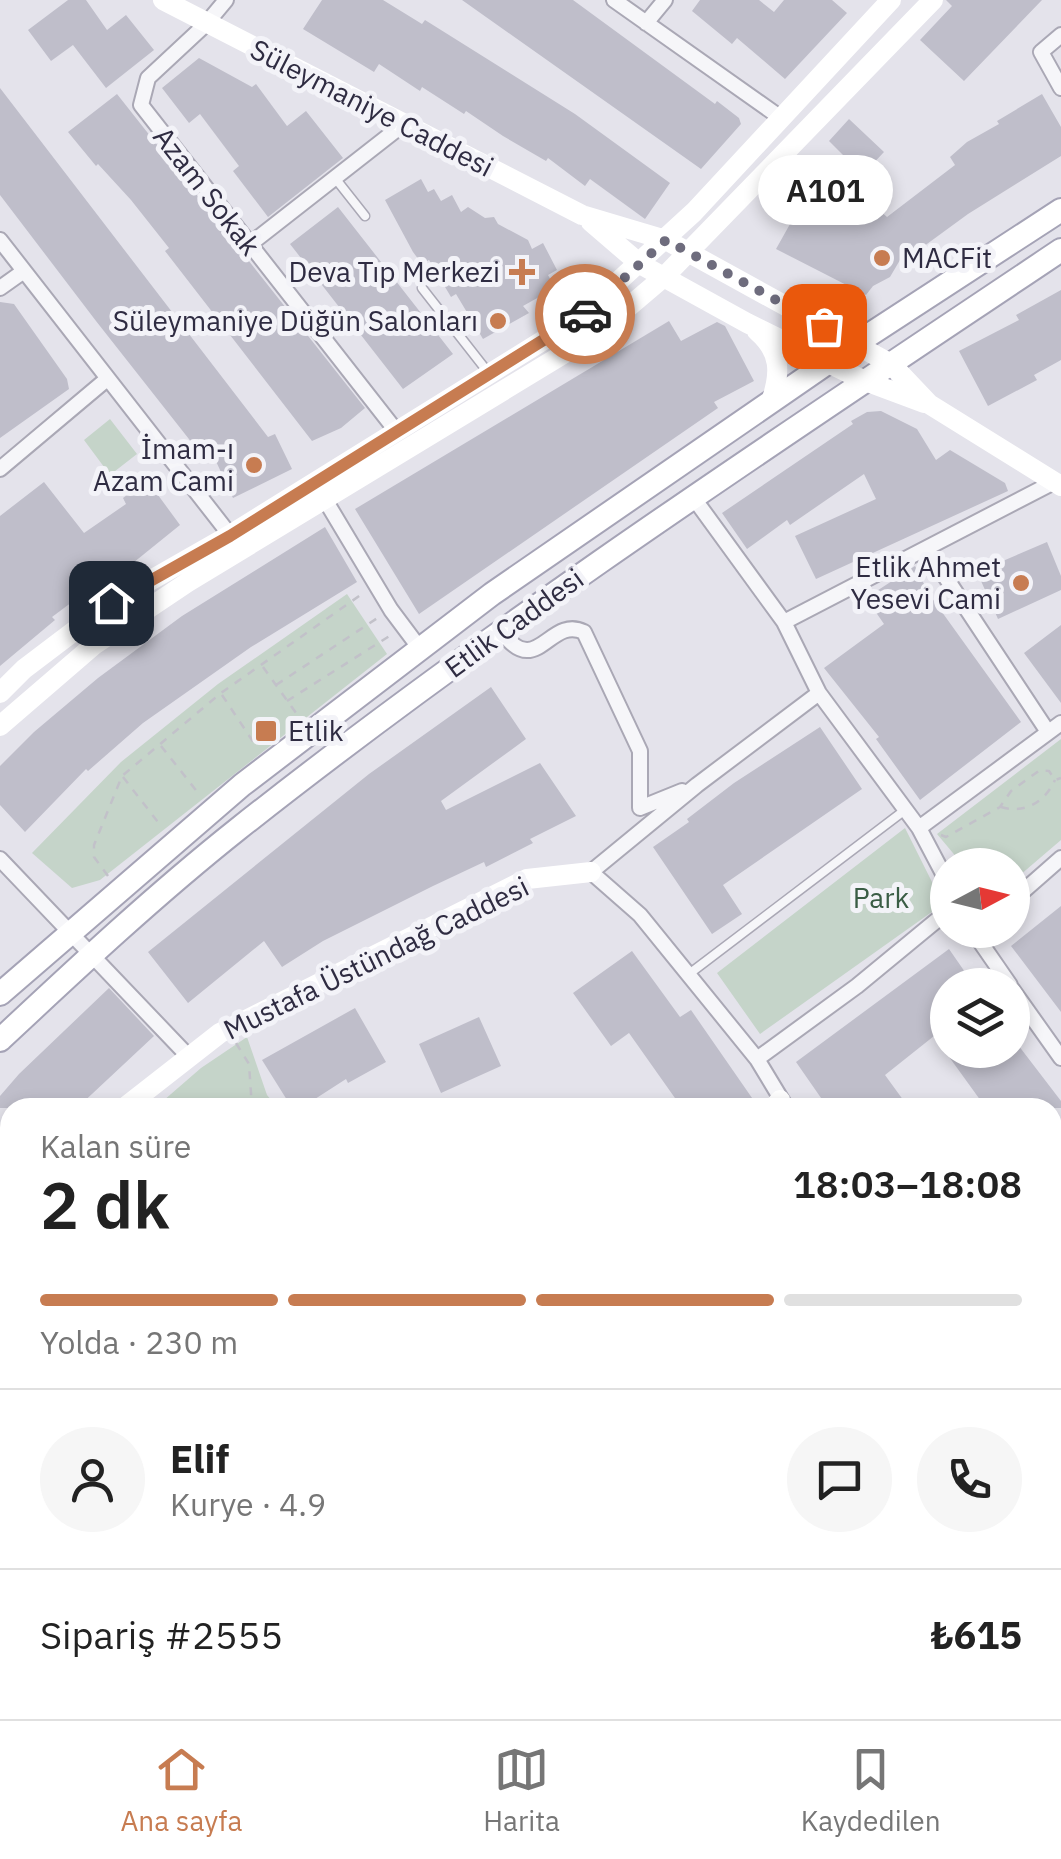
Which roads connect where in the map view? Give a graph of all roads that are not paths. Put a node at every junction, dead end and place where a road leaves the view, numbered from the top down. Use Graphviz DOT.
graph roads {
  1 [pos="163,0"];
  2 [pos="226,0"];
  3 [pos="614,0"];
  4 [pos="665,0"];
  5 [pos="891,0"];
  6 [pos="933,0"];
  7 [pos="646,23"];
  8 [pos="206,24"];
  9 [pos="1061,34"];
  10 [pos="1061,88"];
  11 [pos="782,118"];
  12 [pos="405,123"];
  13 [pos="335,178"];
  14 [pos="1061,210"];
  15 [pos="582,215"];
  16 [pos="365,216"];
  17 [pos="0,240"];
  18 [pos="666,240"];
  19 [pos="249,245"];
  20 [pos="1061,250"];
  21 [pos="687,254"];
  22 [pos="640,264"];
  23 [pos="24,270"];
  24 [pos="666,276"];
  25 [pos="0,288"];
  26 [pos="422,288"];
  27 [pos="748,323"];
  28 [pos="856,343"];
  29 [pos="830,361"];
  30 [pos="890,364"];
  31 [pos="490,374"];
  32 [pos="106,379"];
  33 [pos="865,381"];
  34 [pos="771,402"];
  35 [pos="929,404"];
  36 [pos="396,432"];
  37 [pos="0,469"];
  38 [pos="1058,484"];
  39 [pos="693,497"];
  40 [pos="324,498"];
  41 [pos="230,536"];
  42 [pos="927,549"];
  43 [pos="784,622"];
  44 [pos="501,631"];
  45 [pos="420,650"];
  46 [pos="0,693"];
  47 [pos="819,693"];
  48 [pos="0,726"];
  49 [pos="1055,727"];
  50 [pos="697,784"];
  51 [pos="905,810"];
  52 [pos="919,828"];
  53 [pos="930,849"];
  54 [pos="1061,858"];
  55 [pos="0,859"];
  56 [pos="591,872"];
  57 [pos="1030,885"];
  58 [pos="930,926"];
  59 [pos="70,931"];
  60 [pos="92,954"];
  61 [pos="689,974"];
  62 [pos="0,994"];
  63 [pos="1030,1014"];
  64 [pos="0,1040"];
  65 [pos="189,1057"];
  66 [pos="1061,1058"];
  67 [pos="757,1060"];
  68 [pos="137,1098"];
  69 [pos="776,1098"];
  1 -- 8 [label="main road, Süleymaniye Caddesi"];
  2 -- 8 [label="street, Azam Sokak"];
  3 -- 7 [label="street"];
  4 -- 7 [label="street"];
  5 -- 11 [label="main road"];
  6 -- 21 [label="main road"];
  7 -- 11 [label="street"];
  8 -- 12 [label="main road, Süleymaniye Caddesi"];
  8 -- 19 [label="street, Azam Sokak"];
  9 -- 10 [label="street"];
  11 -- 18 [label="main road"];
  12 -- 13 [label="street"];
  12 -- 15 [label="main road, Süleymaniye Caddesi"];
  13 -- 16 [label="lane"];
  13 -- 19 [label="street"];
  14 -- 28 [label="main road, Etlik Caddesi"];
  15 -- 18 [label="main road, Süleymaniye Caddesi"];
  15 -- 22 [label="main road, Süleymaniye Caddesi"];
  17 -- 23 [label="street"];
  18 -- 21 [label="main road, Süleymaniye Caddesi"];
  18 -- 22 [label="main road"];
  19 -- 36 [label="street, Azam Sokak"];
  20 -- 30 [label="main road, Etlik Caddesi"];
  21 -- 24 [label="main road"];
  21 -- 28 [label="main road, Süleymaniye Caddesi"];
  22 -- 24 [label="main road, Süleymaniye Caddesi"];
  22 -- 31 [label="main road"];
  23 -- 25 [label="street"];
  23 -- 32 [label="street"];
  24 -- 27 [label="main road, Süleymaniye Caddesi"];
  24 -- 40 [label="main road"];
  26 -- 31 [label="lane"];
  27 -- 29 [label="main road, Süleymaniye Caddesi"];
  27 -- 34 [label="main road, Süleymaniye Caddesi"];
  28 -- 29 [label="main road, Etlik Caddesi"];
  28 -- 30 [label="main road, Süleymaniye Caddesi"];
  29 -- 33 [label="main road, Süleymaniye Caddesi"];
  29 -- 34 [label="main road, Etlik Caddesi"];
  30 -- 33 [label="main road, Etlik Caddesi"];
  30 -- 35 [label="main road, Süleymaniye Caddesi"];
  31 -- 36 [label="main road"];
  32 -- 37 [label="street"];
  32 -- 41 [label="street"];
  33 -- 35 [label="main road, Süleymaniye Caddesi"];
  33 -- 39 [label="main road, Etlik Caddesi"];
  34 -- 45 [label="main road, Etlik Caddesi"];
  35 -- 38 [label="main road, Süleymaniye Caddesi"];
  36 -- 41 [label="main road"];
  38 -- 42 [label="street"];
  39 -- 43 [label="street"];
  39 -- 44 [label="main road, Etlik Caddesi"];
  40 -- 45 [label="street"];
  40 -- 48 [label="main road"];
  41 -- 46 [label="main road"];
  42 -- 43 [label="street"];
  42 -- 49 [label="street"];
  43 -- 47 [label="street"];
  44 -- 50 [label="street"];
  44 -- 60 [label="main road, Etlik Caddesi"];
  45 -- 59 [label="main road, Etlik Caddesi"];
  47 -- 50 [label="street"];
  47 -- 51 [label="street"];
  49 -- 52 [label="street"];
  50 -- 56 [label="street"];
  51 -- 52 [label="street"];
  51 -- 61 [label="lane"];
  52 -- 53 [label="street"];
  54 -- 57 [label="street"];
  55 -- 59 [label="street"];
  56 -- 61 [label="street"];
  56 -- 65 [label="main road, Mustafa Üstündağ Caddesi"];
  58 -- 67 [label="street"];
  59 -- 60 [label="street"];
  59 -- 62 [label="main road, Etlik Caddesi"];
  60 -- 64 [label="main road, Etlik Caddesi"];
  60 -- 65 [label="street"];
  61 -- 67 [label="street"];
  63 -- 66 [label="street"];
  65 -- 68 [label="main road, Mustafa Üstündağ Caddesi"];
  67 -- 69 [label="street"];
}
